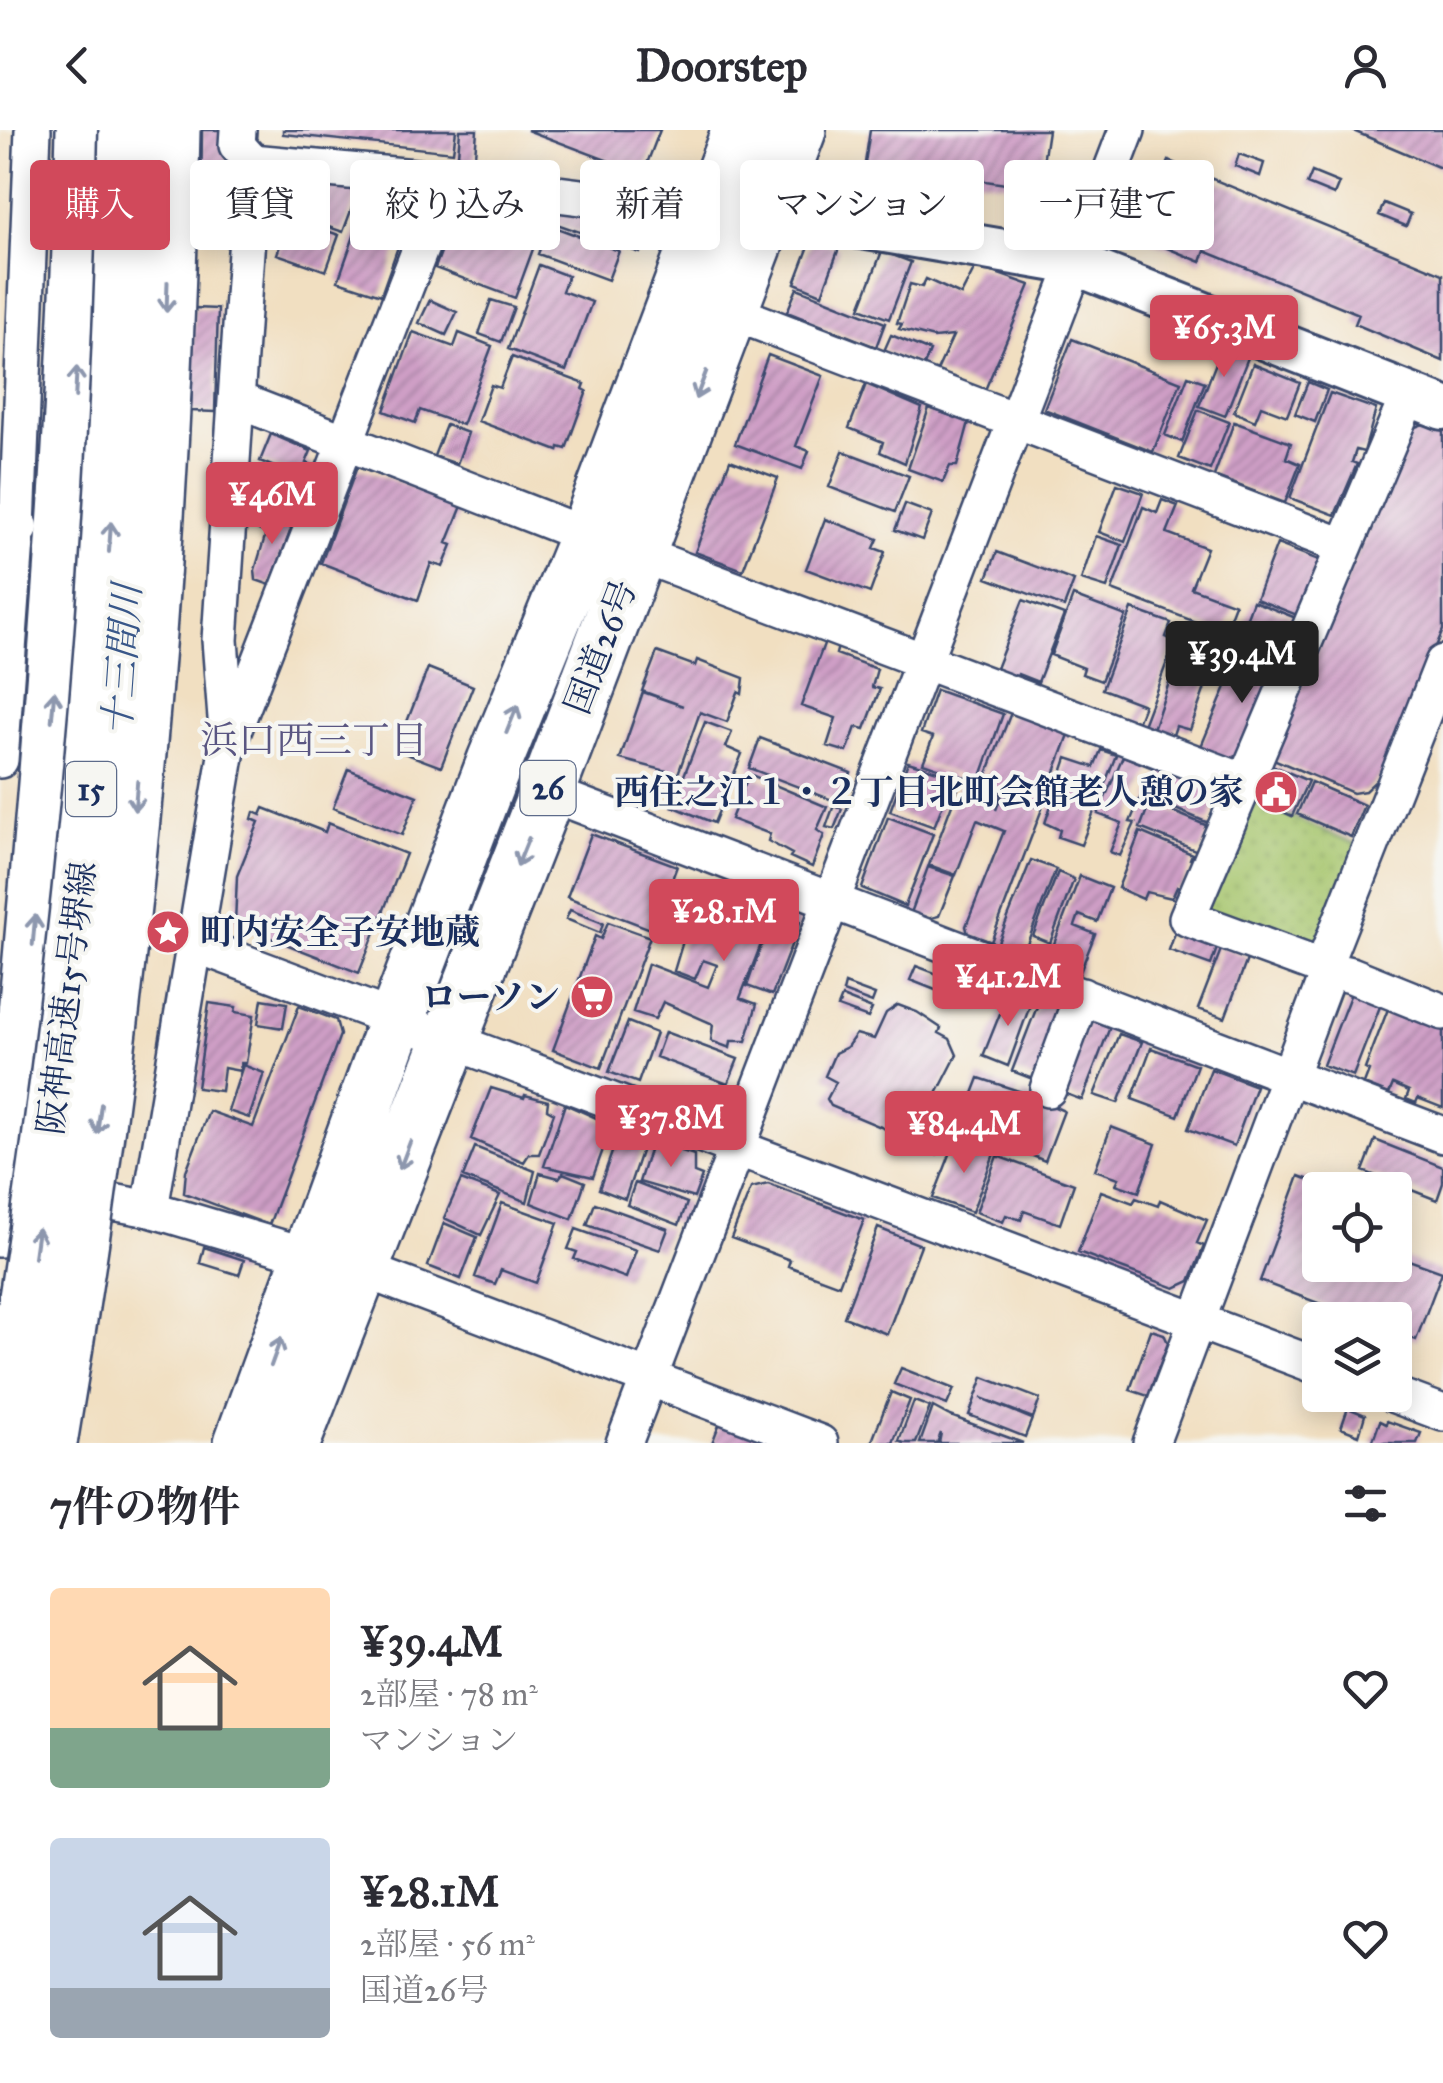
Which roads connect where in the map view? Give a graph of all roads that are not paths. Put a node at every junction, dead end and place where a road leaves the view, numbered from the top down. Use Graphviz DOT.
graph roads {
  1 [pos="33,130"];
  2 [pos="84,130"];
  3 [pos="127,130"];
  4 [pos="172,130"];
  5 [pos="740,130"];
  6 [pos="798,130"];
  7 [pos="1127,130"];
  8 [pos="245,146"];
  9 [pos="787,160"];
  10 [pos="350,164"];
  11 [pos="720,182"];
  12 [pos="984,248"];
  13 [pos="420,250"];
  14 [pos="698,250"];
  15 [pos="752,250"];
  16 [pos="14,261"];
  17 [pos="1074,263"];
  18 [pos="729,311"];
  19 [pos="238,400"];
  20 [pos="1426,401"];
  21 [pos="1014,420"];
  22 [pos="344,442"];
  23 [pos="8,526"];
  24 [pos="612,545"];
  25 [pos="1343,546"];
  26 [pos="921,661"];
  27 [pos="1443,663"];
  28 [pos="228,744"];
  29 [pos="0,760"];
  30 [pos="1245,782"];
  31 [pos="547,792"];
  32 [pos="830,900"];
  33 [pos="196,945"];
  34 [pos="1326,968"];
  35 [pos="1082,996"];
  36 [pos="1443,1012"];
  37 [pos="396,1021"];
  38 [pos="448,1039"];
  39 [pos="1288,1076"];
  40 [pos="1048,1089"];
  41 [pos="1443,1135"];
  42 [pos="735,1150"];
  43 [pos="2,1198"];
  44 [pos="150,1209"];
  45 [pos="337,1262"];
  46 [pos="1198,1320"];
  47 [pos="1302,1359"];
  48 [pos="648,1378"];
  49 [pos="1412,1401"];
  50 [pos="1443,1413"];
  51 [pos="801,1440"];
  52 [pos="3,1443"];
  53 [pos="49,1443"];
  54 [pos="242,1443"];
  55 [pos="292,1443"];
  56 [pos="624,1443"];
  57 [pos="1151,1443"];
  1 -- 16 [label="street"];
  43 -- 2 [label="highway, 15, one-way"];
  52 -- 3 [label="highway, 阪神高速15号堺線 / 15, one-way, bridge"];
  4 -- 53 [label="highway, 阪神高速15号堺線 / 15, one-way, bridge"];
  5 -- 11 [label="highway, 国道26号 / 26"];
  6 -- 9 [label="highway, 国道26号 / 26"];
  7 -- 17 [label="street"];
  8 -- 10 [label="street"];
  8 -- 19 [label="street"];
  12 -- 17 [label="street"];
  13 -- 22 [label="street"];
  14 -- 24 [label="highway, 国道26号 / 26"];
  15 -- 18 [label="highway, 国道26号 / 26"];
  16 -- 23 [label="street"];
  17 -- 20 [label="street"];
  17 -- 21 [label="street"];
  18 -- 21 [label="street"];
  18 -- 24 [label="highway, 国道26号 / 26, one-way"];
  19 -- 22 [label="street"];
  19 -- 28 [label="street"];
  20 -- 25 [label="street"];
  21 -- 25 [label="street"];
  21 -- 26 [label="street"];
  22 -- 24 [label="street"];
  22 -- 28 [label="street"];
  23 -- 29 [label="street"];
  24 -- 26 [label="street"];
  24 -- 31 [label="highway, 国道26号 / 26"];
  37 -- 24 [label="highway, 国道26号 / 26, one-way"];
  25 -- 30 [label="street"];
  26 -- 30 [label="street"];
  26 -- 32 [label="street"];
  27 -- 34 [label="street"];
  28 -- 33 [label="street"];
  30 -- 34 [label="street"];
  31 -- 32 [label="street"];
  31 -- 38 [label="highway, 国道26号 / 26, one-way"];
  32 -- 35 [label="street"];
  32 -- 42 [label="street"];
  33 -- 37 [label="street"];
  33 -- 44 [label="street"];
  34 -- 36 [label="street"];
  34 -- 39 [label="street"];
  35 -- 39 [label="street"];
  35 -- 40 [label="street"];
  37 -- 38 [label="street"];
  37 -- 45 [label="highway, 国道26号 / 26"];
  38 -- 42 [label="street"];
  38 -- 45 [label="highway, 国道26号 / 26, one-way"];
  39 -- 41 [label="street"];
  39 -- 46 [label="street"];
  42 -- 46 [label="street"];
  42 -- 48 [label="street"];
  43 -- 44 [label="street"];
  44 -- 45 [label="street"];
  45 -- 48 [label="street"];
  54 -- 45 [label="highway, 国道26号 / 26, one-way"];
  45 -- 55 [label="highway, 国道26号 / 26"];
  46 -- 47 [label="street"];
  46 -- 57 [label="street"];
  48 -- 51 [label="street"];
  48 -- 56 [label="street"];
  49 -- 50 [label="street"];
}
